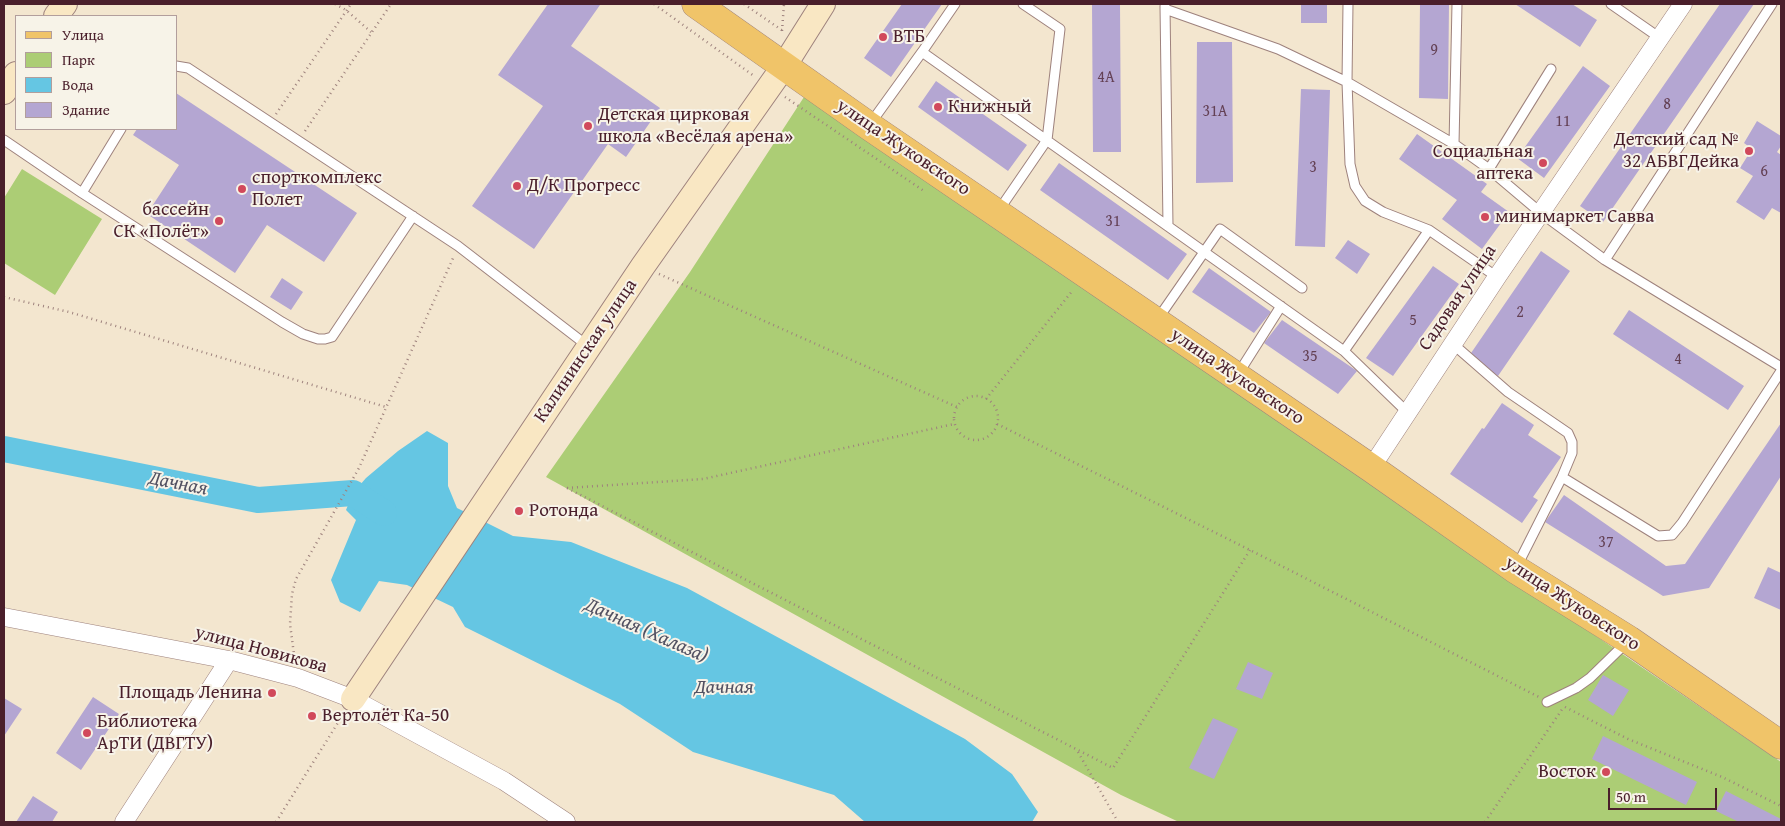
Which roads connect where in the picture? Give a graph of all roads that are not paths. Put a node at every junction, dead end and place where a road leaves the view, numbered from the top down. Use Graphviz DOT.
graph roads {
  1 [pos="65,4"];
  2 [pos="696,4"];
  3 [pos="823,4"];
  4 [pos="955,4"];
  5 [pos="1023,4"];
  6 [pos="1348,4"];
  7 [pos="1457,4"];
  8 [pos="1611,4"];
  9 [pos="1683,4"];
  10 [pos="1772,4"];
  11 [pos="1165,7"];
  12 [pos="57,15"];
  13 [pos="1660,38"];
  14 [pos="922,52"];
  15 [pos="178,66"];
  16 [pos="784,66"];
  17 [pos="1551,68"];
  18 [pos="1347,82"];
  19 [pos="869,126"];
  20 [pos="120,130"];
  21 [pos="4,140"];
  22 [pos="1047,140"];
  23 [pos="1454,144"];
  24 [pos="1489,169"];
  25 [pos="82,193"];
  26 [pos="997,213"];
  27 [pos="1541,213"];
  28 [pos="413,216"];
  29 [pos="1168,226"];
  30 [pos="1429,230"];
  31 [pos="1205,252"];
  32 [pos="1605,260"];
  33 [pos="1497,278"];
  34 [pos="1302,288"];
  35 [pos="1281,306"];
  36 [pos="1156,322"];
  37 [pos="1453,344"];
  38 [pos="589,347"];
  39 [pos="1344,351"];
  40 [pos="1781,367"];
  41 [pos="1781,371"];
  42 [pos="1236,377"];
  43 [pos="1408,413"];
  44 [pos="1371,468"];
  45 [pos="1562,477"];
  46 [pos="1515,569"];
  47 [pos="4,617"];
  48 [pos="1629,640"];
  49 [pos="229,660"];
  50 [pos="352,700"];
  51 [pos="1547,702"];
  52 [pos="1781,745"];
  53 [pos="124,822"];
  54 [pos="566,822"];
  1 -- 12 [label="street"];
  2 -- 16 [label="main road, улица Жуковского"];
  3 -- 16 [label="street, Калининская улица"];
  4 -- 14 [label="lane"];
  5 -- 22 [label="lane"];
  6 -- 18 [label="lane"];
  7 -- 23 [label="lane"];
  8 -- 13 [label="lane"];
  9 -- 13 [label="street, Садовая улица"];
  10 -- 32 [label="lane"];
  11 -- 18 [label="lane"];
  11 -- 29 [label="lane"];
  13 -- 27 [label="street, Садовая улица"];
  14 -- 19 [label="lane"];
  14 -- 22 [label="lane"];
  15 -- 28 [label="lane"];
  16 -- 19 [label="main road, улица Жуковского"];
  16 -- 38 [label="street, Калининская улица"];
  17 -- 24 [label="lane"];
  18 -- 23 [label="lane"];
  18 -- 30 [label="lane"];
  19 -- 26 [label="main road, улица Жуковского"];
  20 -- 25 [label="lane"];
  21 -- 25 [label="lane"];
  22 -- 26 [label="lane"];
  22 -- 29 [label="lane"];
  23 -- 24 [label="lane"];
  24 -- 27 [label="lane"];
  25 -- 28 [label="lane"];
  26 -- 36 [label="main road, улица Жуковского"];
  27 -- 32 [label="lane"];
  27 -- 33 [label="street, Садовая улица"];
  28 -- 38 [label="lane"];
  29 -- 31 [label="lane"];
  30 -- 33 [label="lane"];
  30 -- 39 [label="lane"];
  31 -- 34 [label="lane"];
  31 -- 35 [label="lane"];
  31 -- 36 [label="lane"];
  32 -- 40 [label="lane"];
  33 -- 37 [label="street, Садовая улица"];
  35 -- 39 [label="lane"];
  35 -- 42 [label="lane"];
  36 -- 42 [label="main road, улица Жуковского"];
  37 -- 43 [label="street, Садовая улица"];
  37 -- 45 [label="lane"];
  38 -- 50 [label="street, Калининская улица"];
  39 -- 43 [label="lane"];
  41 -- 45 [label="lane"];
  42 -- 44 [label="main road, улица Жуковского"];
  43 -- 44 [label="street, Садовая улица"];
  44 -- 46 [label="main road, улица Жуковского"];
  45 -- 46 [label="lane"];
  46 -- 48 [label="main road, улица Жуковского"];
  47 -- 49 [label="street, улица Новикова"];
  48 -- 51 [label="lane"];
  48 -- 52 [label="main road, улица Жуковского"];
  49 -- 50 [label="street, улица Новикова"];
  49 -- 53 [label="street"];
  50 -- 54 [label="street, улица Новикова"];
}
